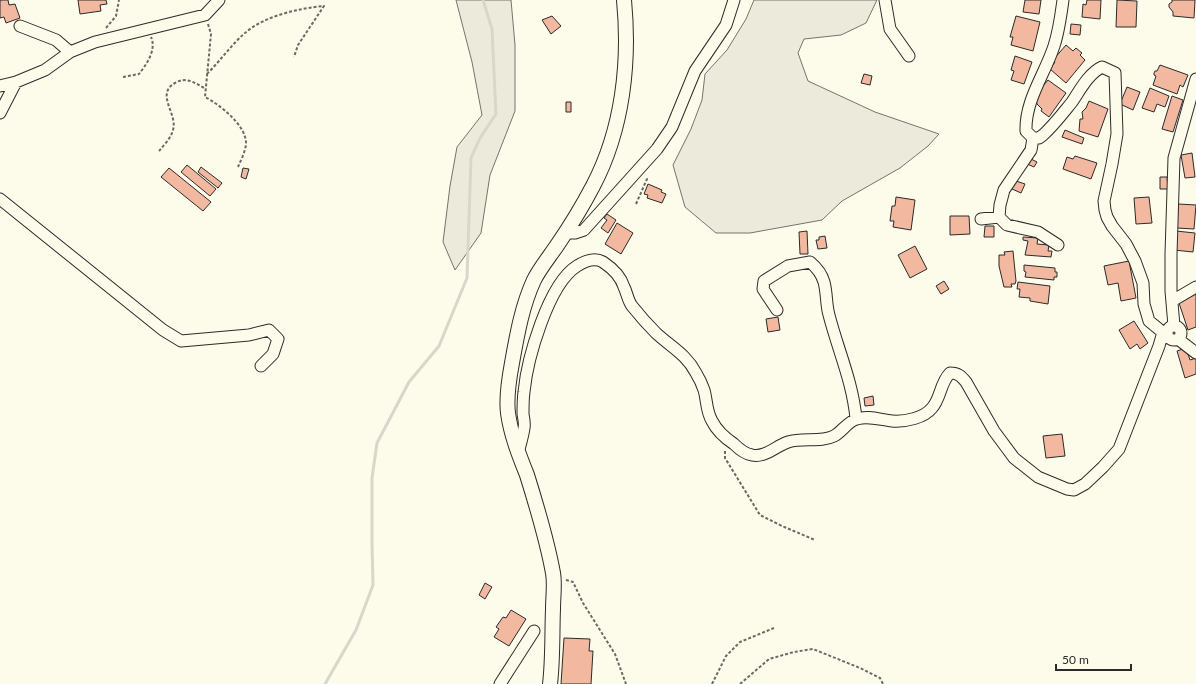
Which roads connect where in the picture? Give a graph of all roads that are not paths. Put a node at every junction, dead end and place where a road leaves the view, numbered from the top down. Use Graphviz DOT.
graph roads {
  1 [pos="219,0"];
  2 [pos="624,0"];
  3 [pos="734,0"];
  4 [pos="885,0"];
  5 [pos="1063,0"];
  6 [pos="20,26"];
  7 [pos="70,52"];
  8 [pos="909,56"];
  9 [pos="1196,78"];
  10 [pos="16,82"];
  11 [pos="0,86"];
  12 [pos="0,113"];
  13 [pos="1033,138"];
  14 [pos="0,199"];
  15 [pos="999,217"];
  16 [pos="981,219"];
  17 [pos="565,233"];
  18 [pos="1058,245"];
  19 [pos="1196,287"];
  20 [pos="1172,301"];
  21 [pos="776,310"];
  22 [pos="1174,326"];
  23 [pos="1165,334"];
  24 [pos="1178,339"];
  25 [pos="1196,353"];
  26 [pos="261,366"];
  27 [pos="856,419"];
  28 [pos="518,453"];
  29 [pos="534,631"];
  30 [pos="500,684"];
  31 [pos="550,684"];
  1 -- 7 [label="street"];
  2 -- 17 [label="main road"];
  3 -- 17 [label="street"];
  4 -- 8 [label="street"];
  5 -- 13 [label="street"];
  6 -- 7 [label="street"];
  7 -- 10 [label="street"];
  9 -- 20 [label="street"];
  10 -- 11 [label="street"];
  10 -- 12 [label="street"];
  13 -- 15 [label="street"];
  13 -- 23 [label="street"];
  14 -- 26 [label="street"];
  15 -- 16 [label="street"];
  15 -- 18 [label="street"];
  17 -- 28 [label="main road"];
  19 -- 20 [label="street"];
  20 -- 22 [label="street"];
  21 -- 27 [label="street"];
  22 -- 23 [label="street"];
  22 -- 24 [label="street"];
  23 -- 24 [label="street"];
  23 -- 27 [label="street"];
  24 -- 25 [label="street"];
  27 -- 28 [label="street"];
  28 -- 31 [label="main road"];
  29 -- 30 [label="street"];
}
